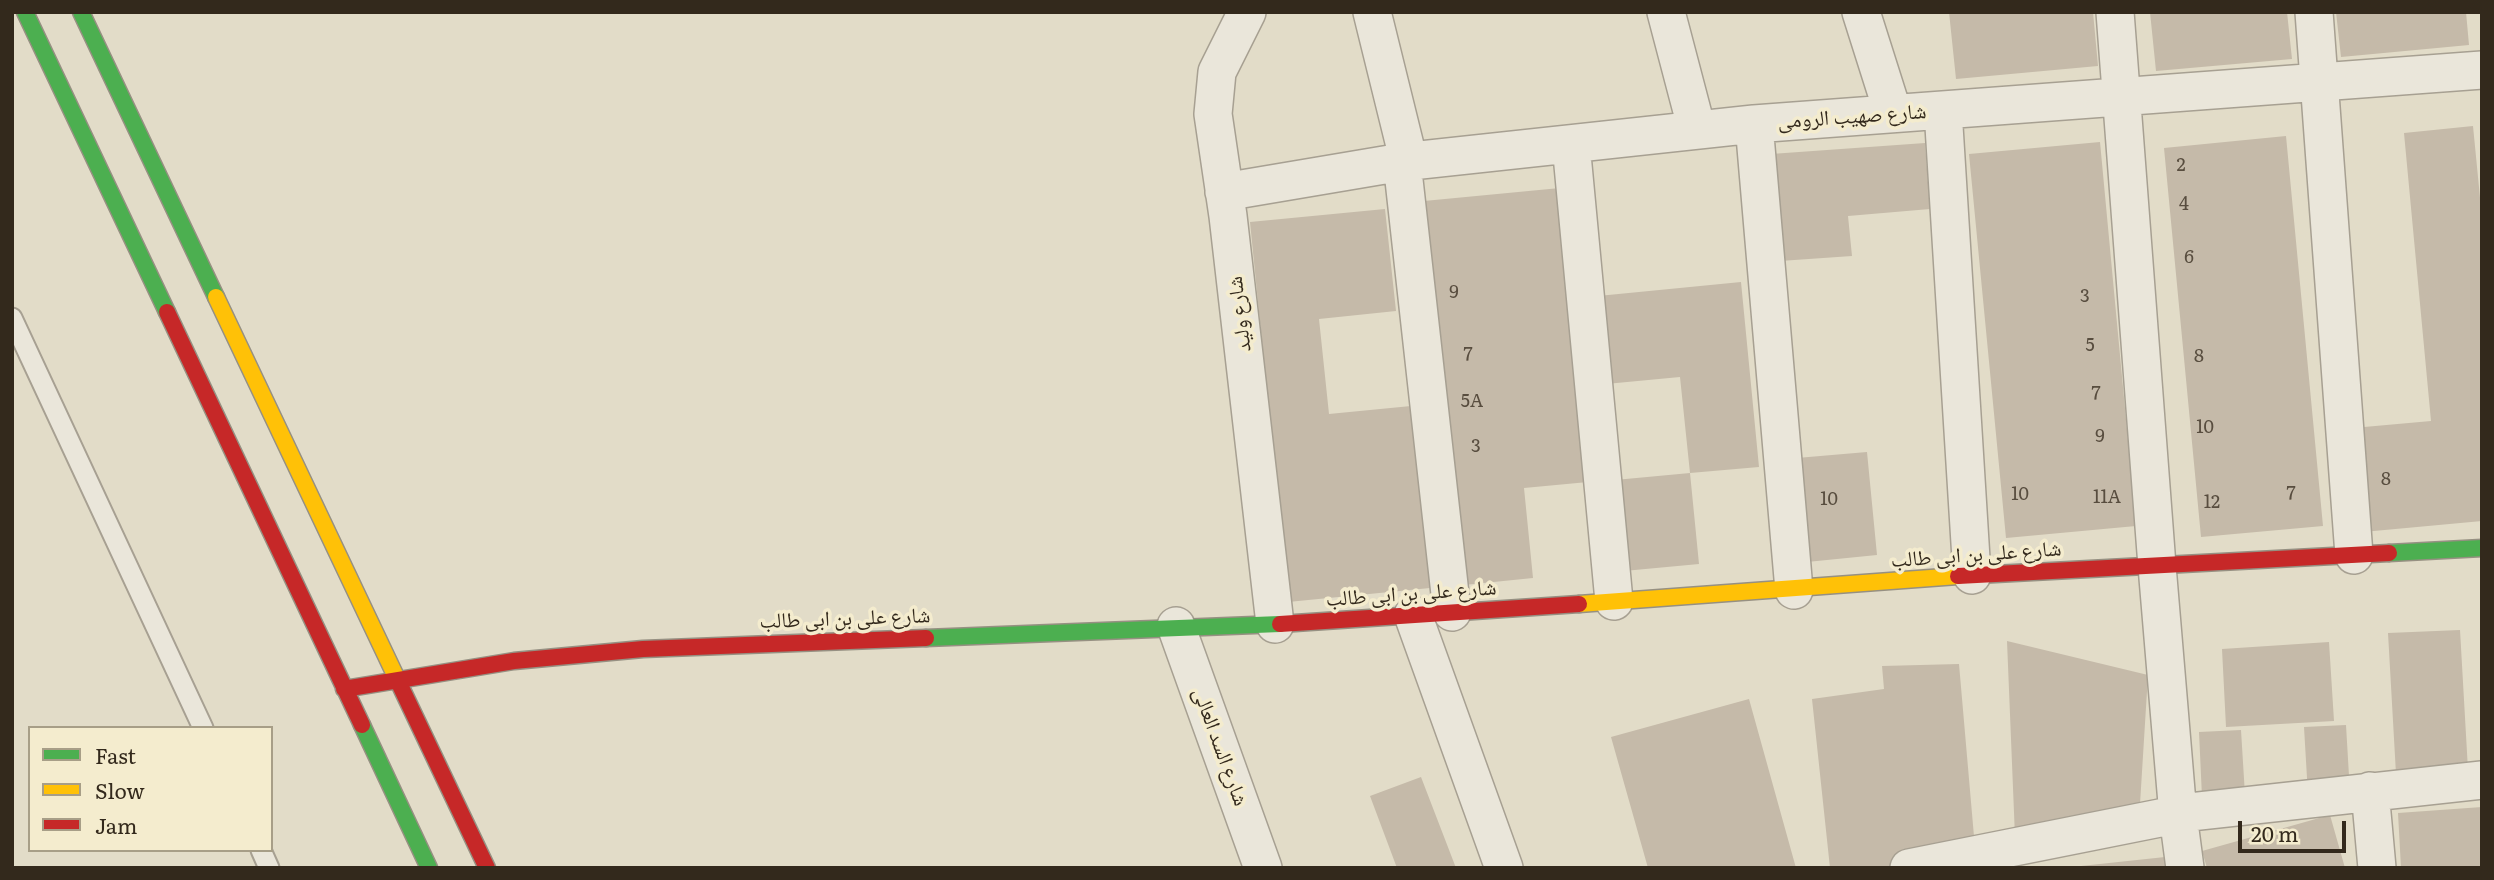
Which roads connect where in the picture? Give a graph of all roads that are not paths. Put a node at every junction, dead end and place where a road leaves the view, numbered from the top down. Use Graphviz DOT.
graph roads {
  1 [pos="24,12"];
  2 [pos="81,12"];
  3 [pos="1247,12"];
  4 [pos="1372,12"];
  5 [pos="1666,12"];
  6 [pos="1861,12"];
  7 [pos="2115,12"];
  8 [pos="2314,12"];
  9 [pos="2482,70"];
  10 [pos="2320,82"];
  11 [pos="2122,98"];
  12 [pos="1943,110"];
  13 [pos="1893,113"];
  14 [pos="1754,124"];
  15 [pos="1697,130"];
  16 [pos="1571,144"];
  17 [pos="1406,162"];
  18 [pos="1224,192"];
  19 [pos="12,318"];
  20 [pos="2482,548"];
  21 [pos="2354,555"];
  22 [pos="2157,566"];
  23 [pos="1972,575"];
  24 [pos="1794,590"];
  25 [pos="1614,601"];
  26 [pos="1452,612"];
  27 [pos="1413,615"];
  28 [pos="1275,624"];
  29 [pos="1176,626"];
  30 [pos="398,679"];
  31 [pos="344,689"];
  32 [pos="203,726"];
  33 [pos="2482,780"];
  34 [pos="2370,791"];
  35 [pos="2178,815"];
  36 [pos="262,852"];
  37 [pos="1993,859"];
  38 [pos="269,868"];
  39 [pos="429,868"];
  40 [pos="487,868"];
  41 [pos="1263,868"];
  42 [pos="1504,868"];
  43 [pos="1909,868"];
  44 [pos="2185,868"];
  45 [pos="2377,868"];
  1 -- 31 [label="street"];
  2 -- 30 [label="street"];
  3 -- 18 [label="street, شارع وليد"];
  4 -- 17 [label="street"];
  5 -- 15 [label="street"];
  6 -- 13 [label="street"];
  7 -- 11 [label="street"];
  8 -- 10 [label="street"];
  9 -- 10 [label="street, شارع صهيب الرومى"];
  10 -- 11 [label="street, شارع صهيب الرومى"];
  10 -- 21 [label="street"];
  11 -- 12 [label="street, شارع صهيب الرومى"];
  11 -- 22 [label="street"];
  12 -- 13 [label="street, شارع صهيب الرومى"];
  12 -- 23 [label="street"];
  13 -- 14 [label="street, شارع صهيب الرومى"];
  14 -- 15 [label="street, شارع صهيب الرومى"];
  14 -- 24 [label="street"];
  15 -- 16 [label="street, شارع صهيب الرومى"];
  16 -- 17 [label="street, شارع صهيب الرومى"];
  16 -- 25 [label="street"];
  17 -- 18 [label="street, شارع صهيب الرومى"];
  17 -- 26 [label="street"];
  18 -- 28 [label="street, شارع وليد"];
  19 -- 32 [label="lane"];
  20 -- 21 [label="street, شارع على بن ابى طالب"];
  21 -- 22 [label="street, شارع على بن ابى طالب"];
  22 -- 23 [label="street, شارع على بن ابى طالب"];
  22 -- 35 [label="street"];
  23 -- 24 [label="street, شارع على بن ابى طالب"];
  24 -- 25 [label="street, شارع على بن ابى طالب"];
  25 -- 26 [label="street, شارع على بن ابى طالب"];
  26 -- 27 [label="street, شارع على بن ابى طالب"];
  27 -- 28 [label="street, شارع على بن ابى طالب"];
  27 -- 42 [label="street"];
  28 -- 29 [label="street, شارع على بن ابى طالب"];
  29 -- 30 [label="street, شارع على بن ابى طالب"];
  29 -- 41 [label="street, شارع السد العالى"];
  30 -- 31 [label="street, شارع على بن ابى طالب"];
  30 -- 40 [label="street"];
  31 -- 39 [label="street"];
  33 -- 34 [label="street"];
  34 -- 35 [label="street"];
  34 -- 45 [label="street"];
  35 -- 37 [label="street"];
  35 -- 44 [label="street"];
  36 -- 38 [label="lane"];
  37 -- 43 [label="street"];
}
